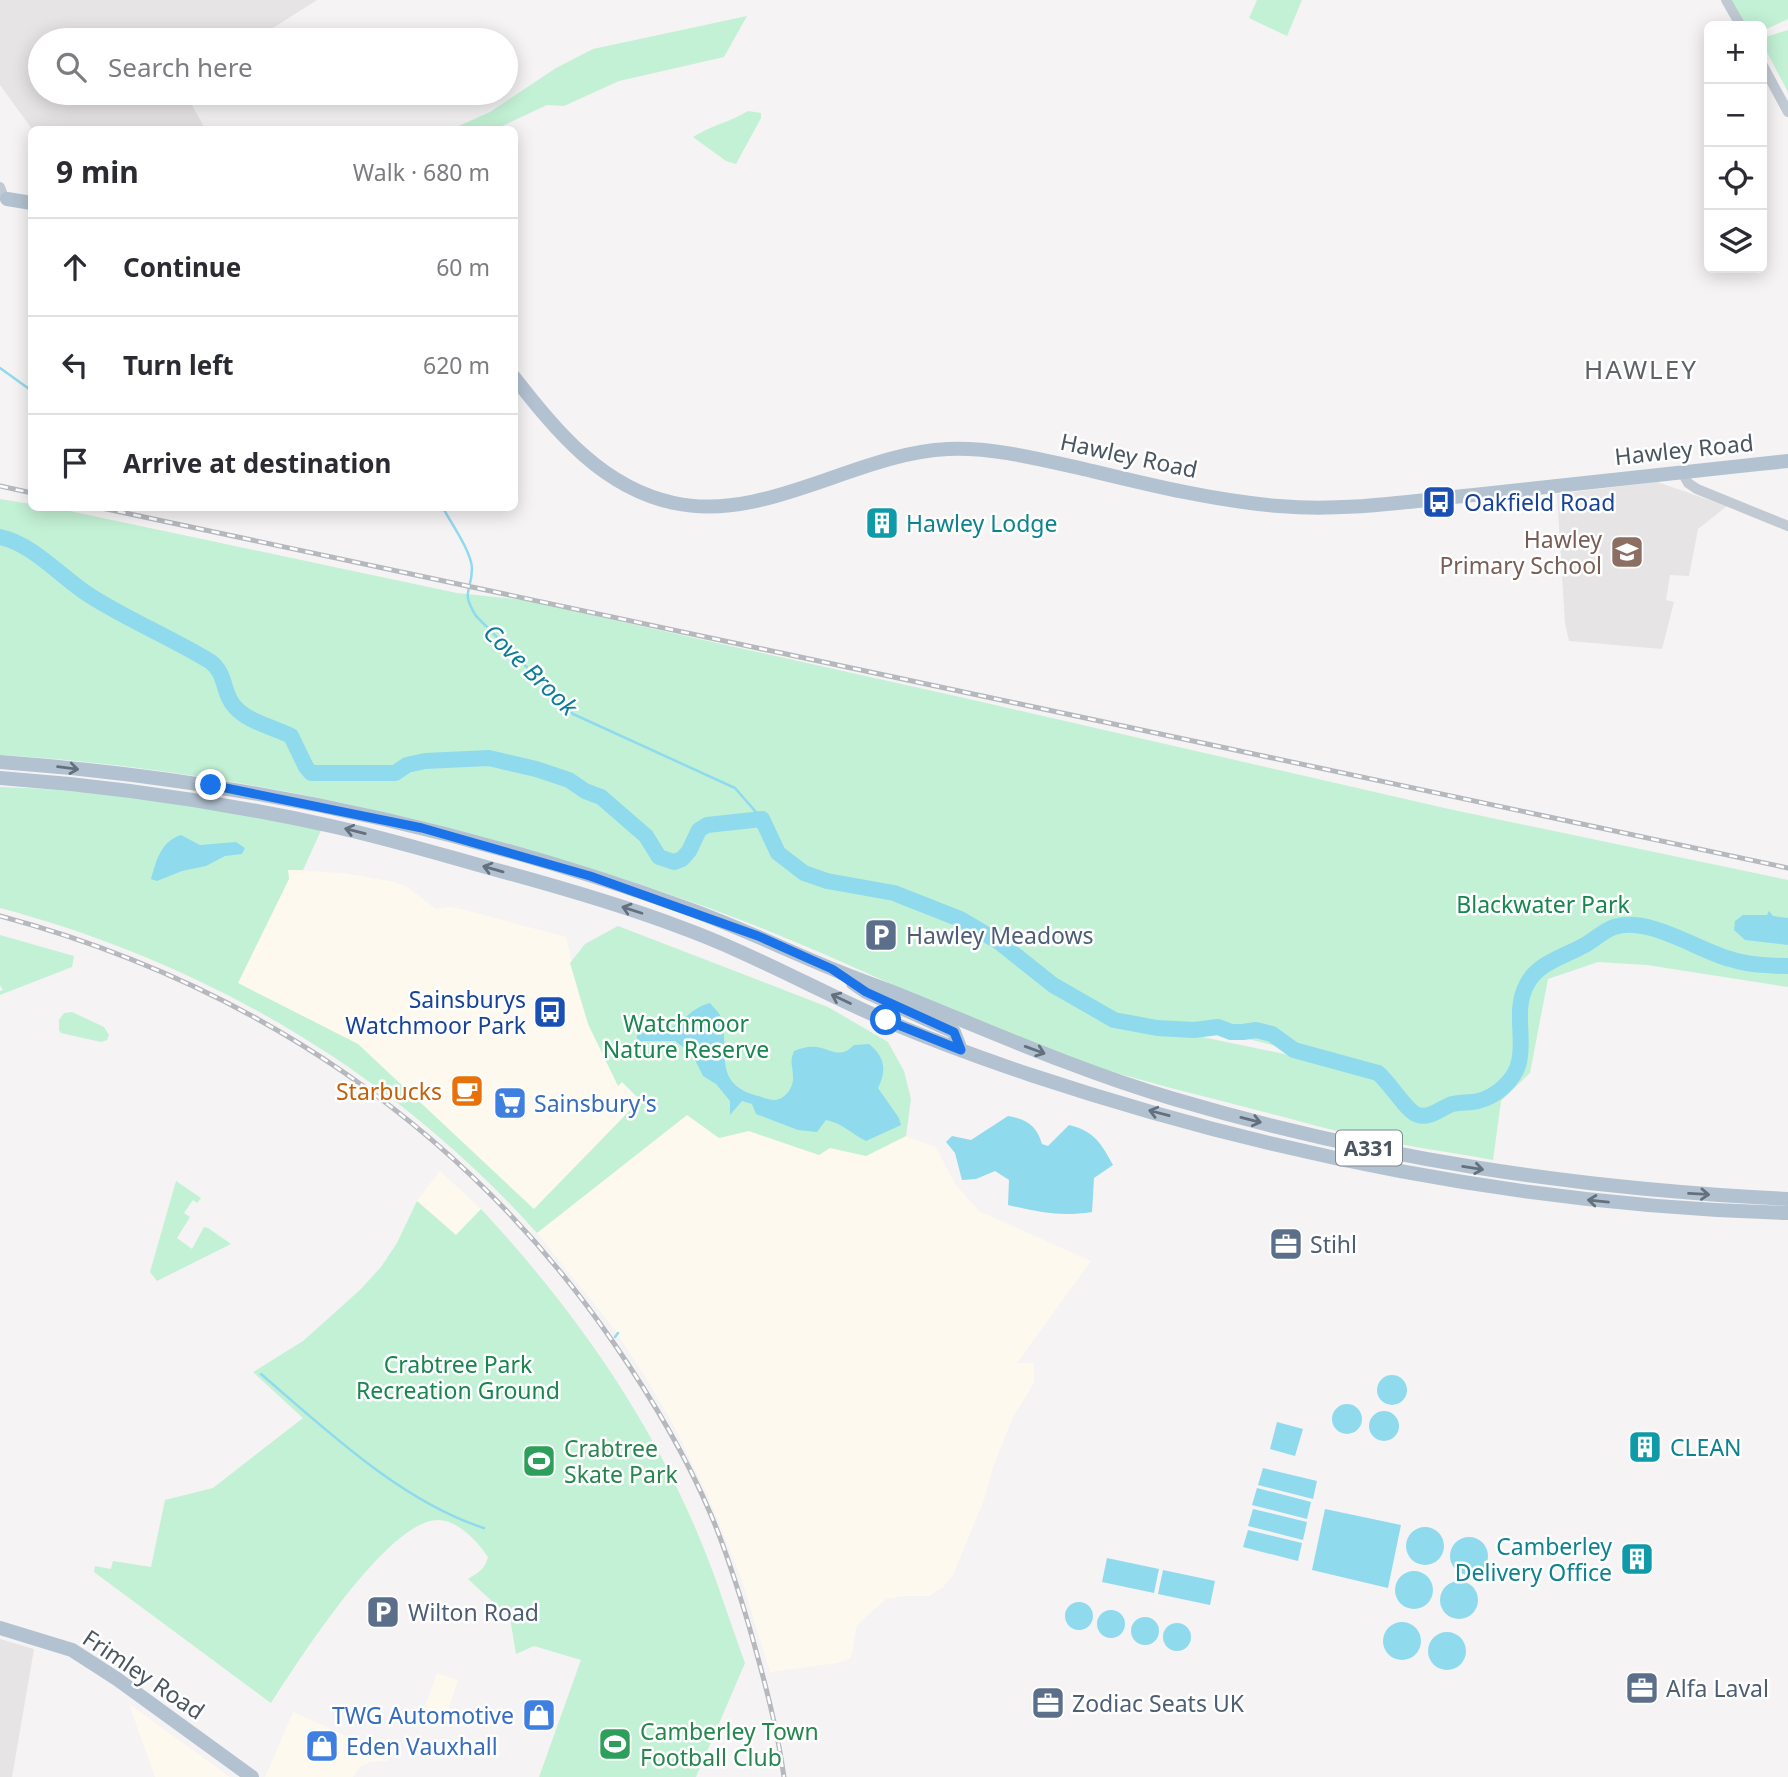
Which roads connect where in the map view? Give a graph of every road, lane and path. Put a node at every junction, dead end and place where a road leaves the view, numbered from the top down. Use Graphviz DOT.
graph roads {
  1 [pos="1726,0"];
  2 [pos="1738,21"];
  3 [pos="1767,73"];
  4 [pos="1788,112"];
  5 [pos="3,199"];
  6 [pos="28,203"];
  7 [pos="518,382"];
  8 [pos="1788,461"];
  9 [pos="1682,472"];
  10 [pos="1788,526"];
  11 [pos="0,762"];
  12 [pos="0,778"];
  13 [pos="832,969"];
  14 [pos="961,1050"];
  15 [pos="1788,1199"];
  16 [pos="1788,1213"];
  17 [pos="0,1628"];
  18 [pos="252,1777"];
  1 -- 2 [label="street"];
  3 -- 4 [label="street"];
  5 -- 6 [label="main road"];
  7 -- 9 [label="main road, Hawley Road"];
  8 -- 9 [label="main road, Hawley Road"];
  9 -- 10 [label="street"];
  11 -- 13 [label="main road, A331, one-way"];
  14 -- 12 [label="main road, A331, one-way"];
  13 -- 14 [label="main road, A331"];
  13 -- 15 [label="main road, A331, one-way"];
  16 -- 14 [label="main road, A331, one-way"];
  17 -- 18 [label="main road, Frimley Road"];
}
